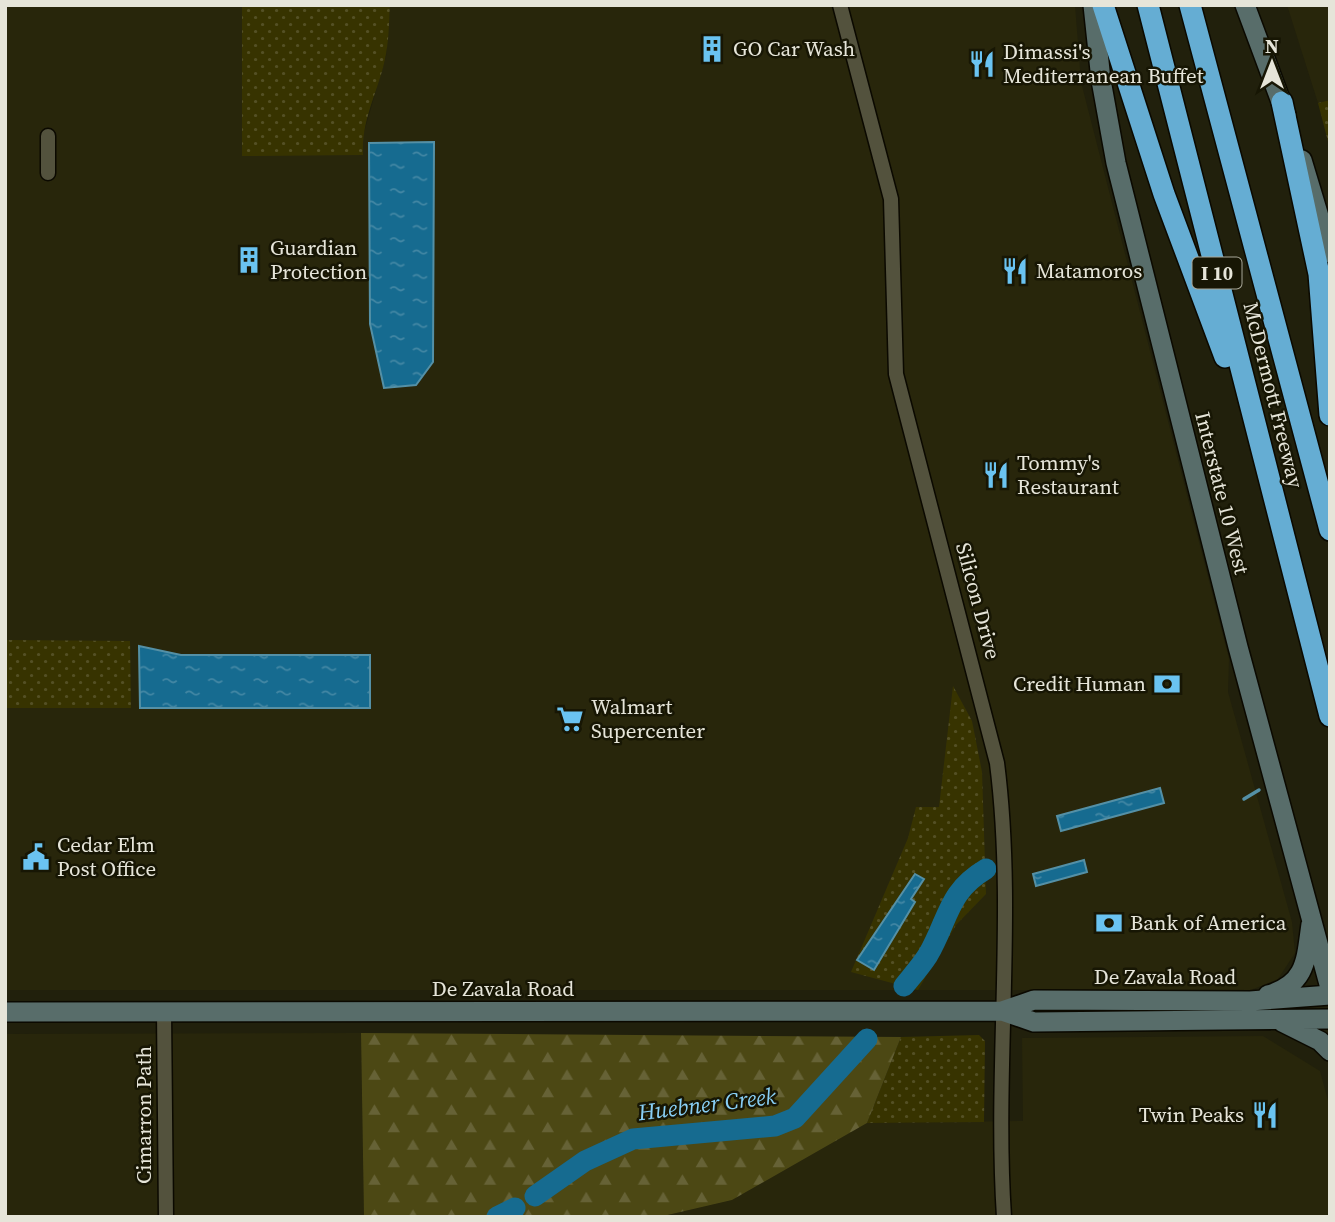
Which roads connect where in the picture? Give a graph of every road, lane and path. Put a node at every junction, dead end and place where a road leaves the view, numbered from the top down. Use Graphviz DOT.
graph roads {
  1 [pos="840,5"];
  2 [pos="1093,5"];
  3 [pos="1103,5"];
  4 [pos="1148,5"];
  5 [pos="1191,5"];
  6 [pos="1245,5"];
  7 [pos="1282,102"];
  8 [pos="48,136"];
  9 [pos="48,173"];
  10 [pos="1330,253"];
  11 [pos="1330,415"];
  12 [pos="1330,530"];
  13 [pos="1284,541"];
  14 [pos="1330,716"];
  15 [pos="1313,916"];
  16 [pos="1330,938"];
  17 [pos="1330,988"];
  18 [pos="1330,995"];
  19 [pos="1250,1001"];
  20 [pos="1002,1011"];
  21 [pos="5,1012"];
  22 [pos="164,1012"];
  23 [pos="1278,1020"];
  24 [pos="1330,1020"];
  25 [pos="1330,1051"];
  26 [pos="166,1217"];
  27 [pos="1004,1217"];
  1 -- 20 [label="street, Silicon Drive"];
  2 -- 15 [label="main road, Interstate 10 West"];
  3 -- 13 [label="highway"];
  4 -- 13 [label="highway, McDermott Freeway / I 10"];
  5 -- 12 [label="highway, McDermott Freeway / I 10"];
  6 -- 7 [label="main road"];
  7 -- 10 [label="main road"];
  7 -- 11 [label="highway"];
  8 -- 9 [label="street"];
  13 -- 14 [label="highway, McDermott Freeway / I 10"];
  15 -- 16 [label="main road"];
  15 -- 17 [label="main road, Interstate 10 West"];
  15 -- 19 [label="main road"];
  18 -- 19 [label="main road, De Zavala Road"];
  19 -- 20 [label="main road, De Zavala Road"];
  20 -- 22 [label="main road, De Zavala Road"];
  20 -- 23 [label="main road, De Zavala Road"];
  20 -- 27 [label="street, Silicon Drive"];
  21 -- 22 [label="main road, De Zavala Road"];
  22 -- 26 [label="street, Cimarron Path"];
  23 -- 24 [label="main road, De Zavala Road"];
  23 -- 25 [label="main road"];
}
